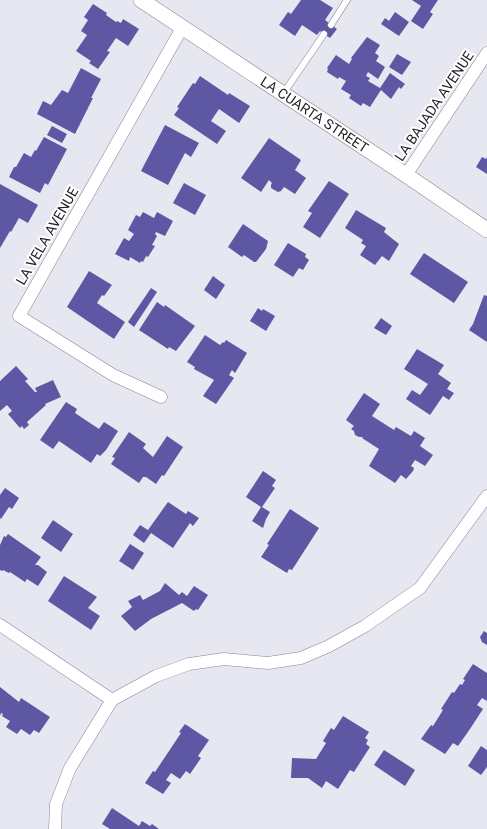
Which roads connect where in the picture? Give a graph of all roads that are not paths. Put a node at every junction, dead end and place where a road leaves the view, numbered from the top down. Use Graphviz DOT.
graph roads {
  1 [pos="141,0"];
  2 [pos="347,0"];
  3 [pos="331,24"];
  4 [pos="182,28"];
  5 [pos="324,34"];
  6 [pos="487,53"];
  7 [pos="283,94"];
  8 [pos="406,175"];
  9 [pos="487,230"];
  10 [pos="161,397"];
  11 [pos="487,497"];
  12 [pos="0,625"];
  13 [pos="112,700"];
  14 [pos="55,829"];
  1 -- 4 [label="street, LA CUARTA STREET"];
  2 -- 3 [label="lane"];
  4 -- 7 [label="street, LA CUARTA STREET"];
  4 -- 10 [label="street, LA VELA AVENUE"];
  5 -- 7 [label="lane"];
  6 -- 8 [label="street, LA BAJADA AVENUE"];
  7 -- 8 [label="street, LA CUARTA STREET"];
  8 -- 9 [label="street, LA CUARTA STREET"];
  11 -- 13 [label="street"];
  12 -- 13 [label="street"];
  13 -- 14 [label="street"];
}
